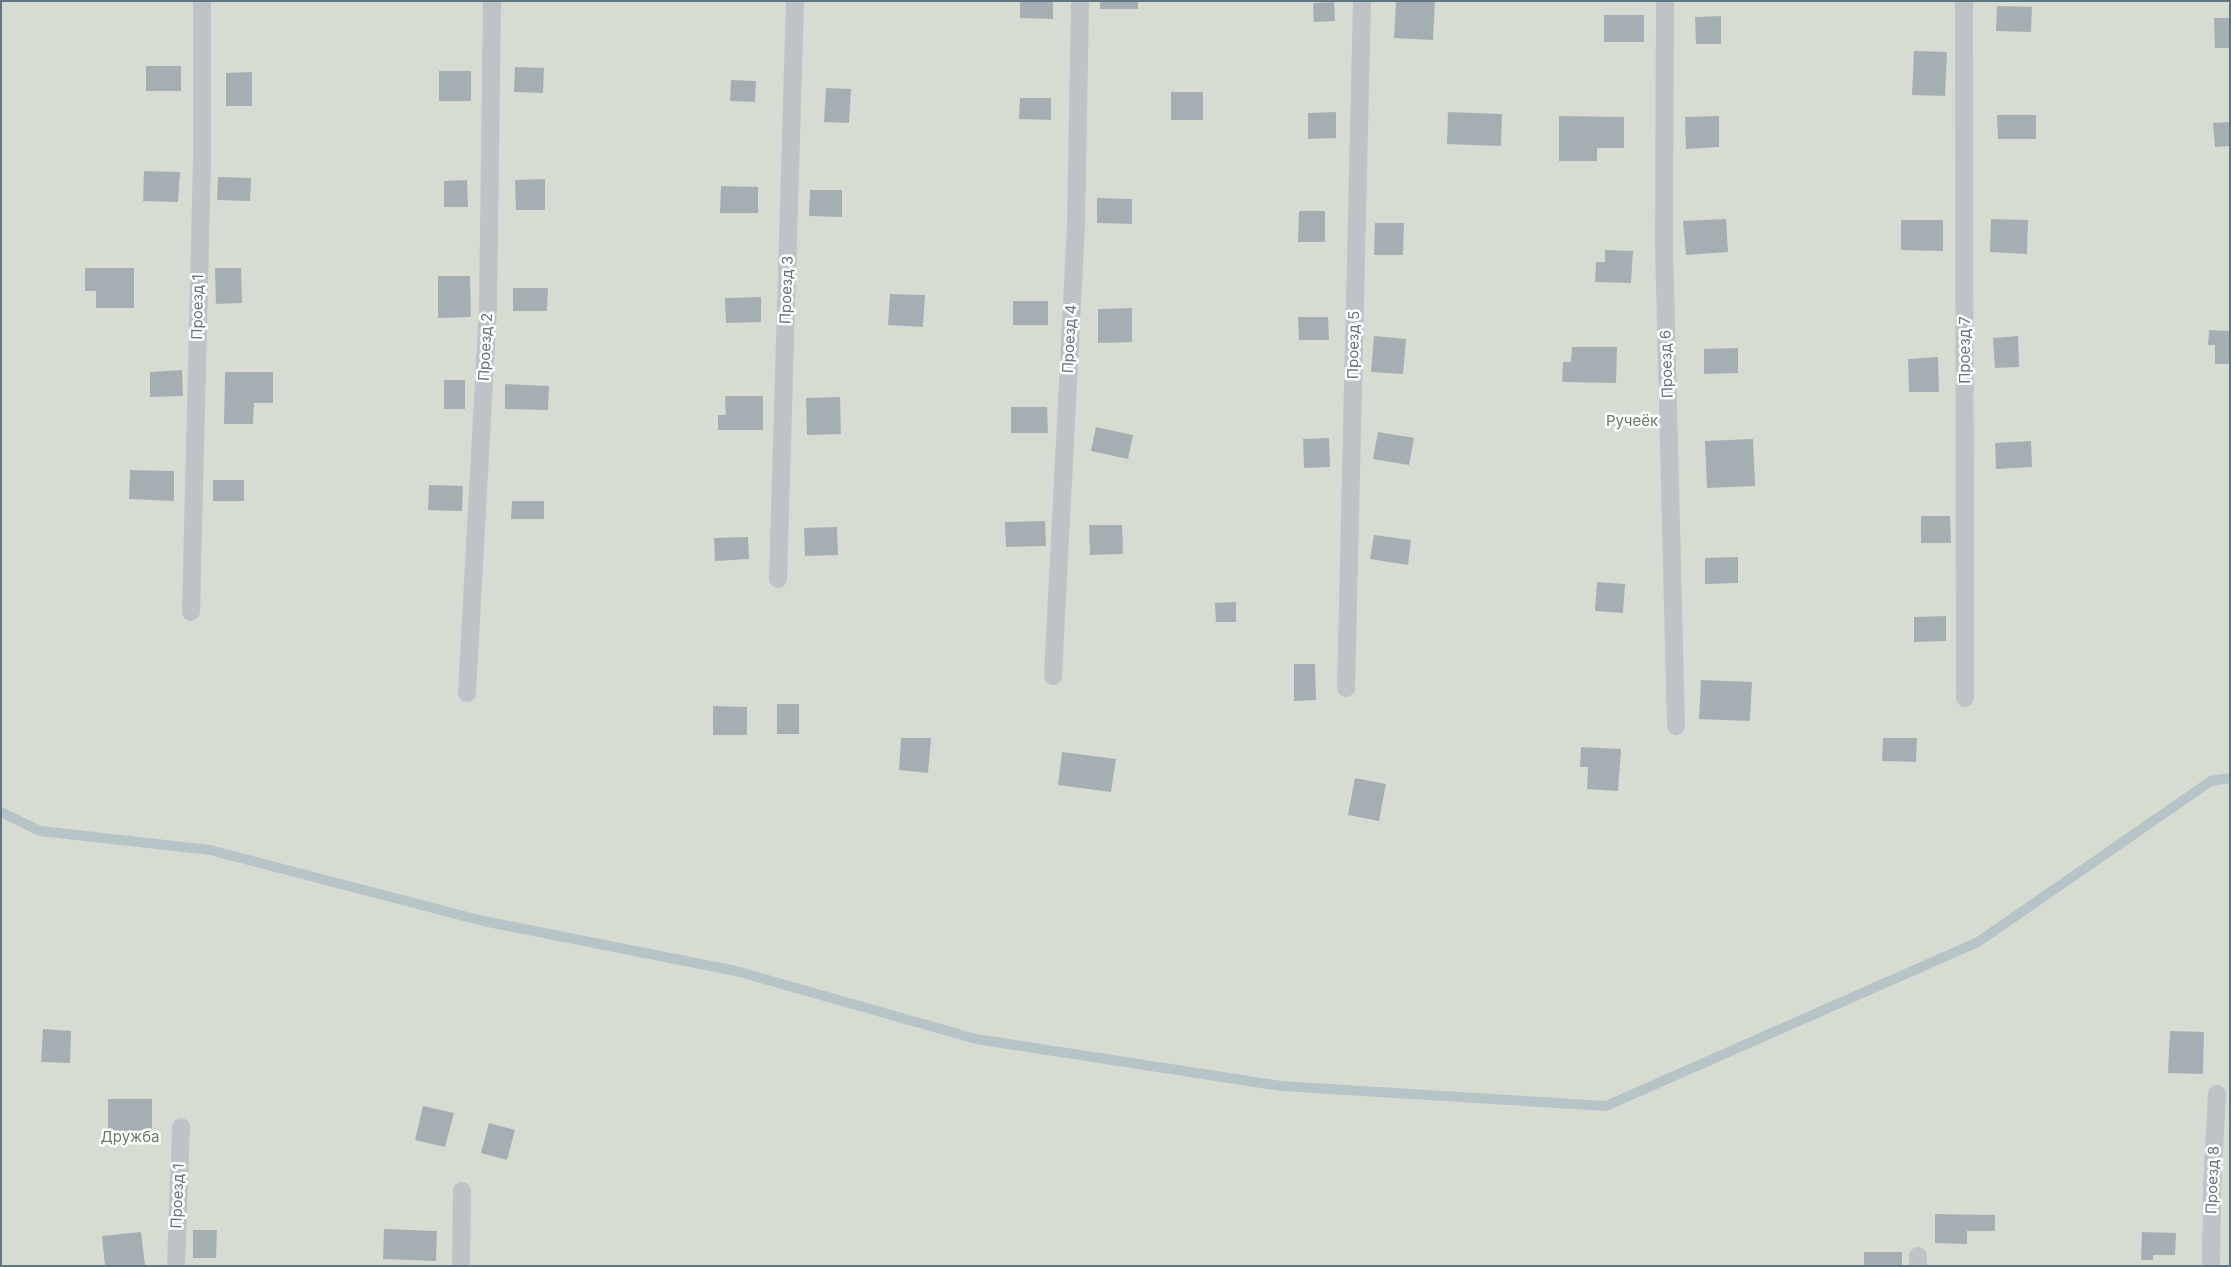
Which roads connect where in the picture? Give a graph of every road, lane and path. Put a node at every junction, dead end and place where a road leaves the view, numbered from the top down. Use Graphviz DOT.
graph roads {
  1 [pos="202,1"];
  2 [pos="492,1"];
  3 [pos="795,1"];
  4 [pos="1080,1"];
  5 [pos="1362,1"];
  6 [pos="1666,1"];
  7 [pos="1964,1"];
  8 [pos="778,579"];
  9 [pos="190,612"];
  10 [pos="1053,676"];
  11 [pos="1346,688"];
  12 [pos="467,693"];
  13 [pos="1965,698"];
  14 [pos="1676,726"];
  15 [pos="2217,1094"];
  16 [pos="181,1127"];
  17 [pos="462,1191"];
  18 [pos="176,1266"];
  19 [pos="461,1266"];
  20 [pos="2211,1266"];
  1 -- 9 [label="lane, Проезд 1"];
  2 -- 12 [label="lane, Проезд 2"];
  3 -- 8 [label="lane, Проезд 3"];
  4 -- 10 [label="lane, Проезд 4"];
  5 -- 11 [label="lane, Проезд 5"];
  6 -- 14 [label="lane, Проезд 6"];
  7 -- 13 [label="lane, Проезд 7"];
  15 -- 20 [label="lane, Проезд 8"];
  16 -- 18 [label="lane, Проезд 1"];
  17 -- 19 [label="lane"];
}
